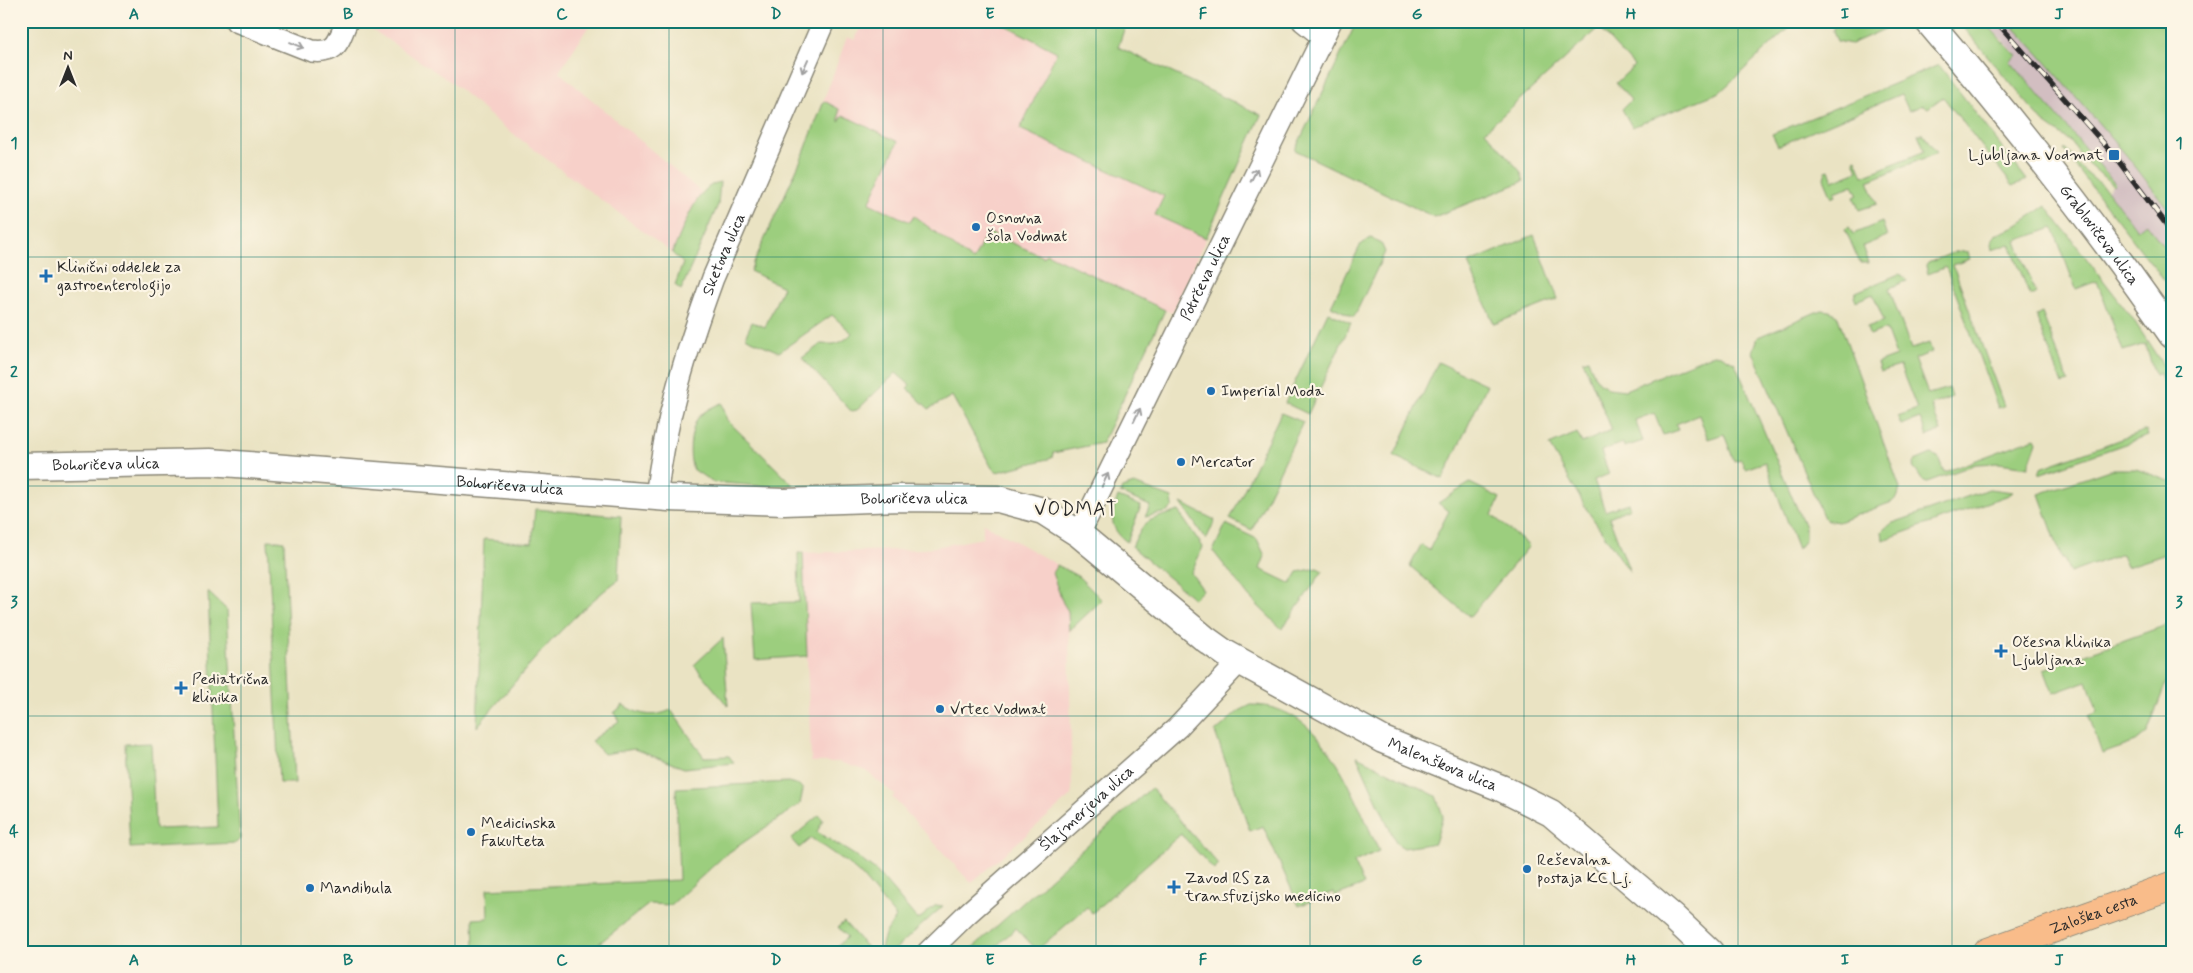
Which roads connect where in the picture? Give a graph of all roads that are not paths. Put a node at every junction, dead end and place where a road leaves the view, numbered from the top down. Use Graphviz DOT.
graph roads {
  1 [pos="236,21"];
  2 [pos="347,21"];
  3 [pos="824,21"];
  4 [pos="1303,21"];
  5 [pos="1928,21"];
  6 [pos="1327,29"];
  7 [pos="2172,336"];
  8 [pos="21,466"];
  9 [pos="656,498"];
  10 [pos="1079,534"];
  11 [pos="1240,661"];
  12 [pos="2172,886"];
  13 [pos="928,952"];
  14 [pos="1710,952"];
  15 [pos="1988,952"];
  1 -- 2 [label="street, one-way"];
  3 -- 9 [label="street, Sketova ulica, one-way"];
  4 -- 6 [label="street"];
  5 -- 7 [label="street, Grablovičeva ulica"];
  10 -- 6 [label="street, Potrčeva ulica, one-way"];
  8 -- 9 [label="street, Bohoričeva ulica"];
  9 -- 10 [label="street, Bohoričeva ulica"];
  10 -- 11 [label="street, Malenškova ulica"];
  11 -- 13 [label="street, Šlajmerjeva ulica"];
  11 -- 14 [label="street, Malenškova ulica"];
  12 -- 15 [label="main road, Zaloška cesta"];
}
